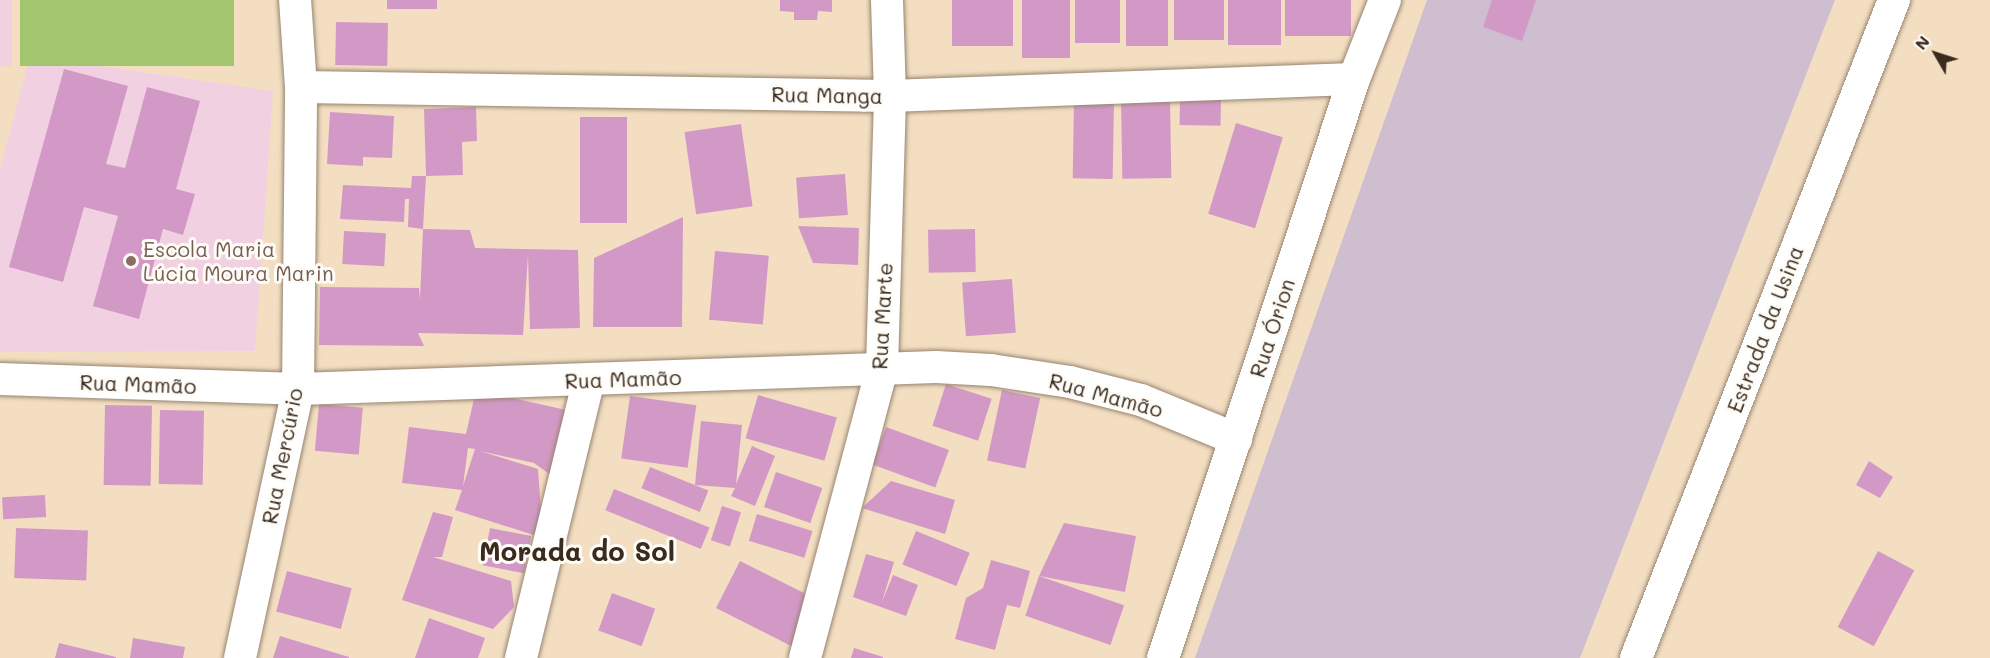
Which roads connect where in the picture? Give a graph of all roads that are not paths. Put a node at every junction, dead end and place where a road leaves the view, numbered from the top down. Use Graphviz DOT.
graph roads {
  1 [pos="295,0"];
  2 [pos="887,0"];
  3 [pos="1385,0"];
  4 [pos="1894,0"];
  5 [pos="1354,79"];
  6 [pos="301,87"];
  7 [pos="890,96"];
  8 [pos="882,368"];
  9 [pos="0,379"];
  10 [pos="589,380"];
  11 [pos="298,389"];
  12 [pos="1236,439"];
  13 [pos="240,658"];
  14 [pos="521,658"];
  15 [pos="805,658"];
  16 [pos="1163,658"];
  17 [pos="1636,658"];
  1 -- 6 [label="street, Rua Mercúrio"];
  2 -- 7 [label="street, Rua Marte"];
  3 -- 5 [label="street, Rua Órion"];
  4 -- 17 [label="street, Estrada da Usina"];
  5 -- 7 [label="street, Rua Manga"];
  5 -- 12 [label="street, Rua Órion"];
  6 -- 7 [label="street, Rua Manga"];
  6 -- 11 [label="street, Rua Mercúrio"];
  7 -- 8 [label="street, Rua Marte"];
  8 -- 10 [label="street, Rua Mamão"];
  8 -- 12 [label="street, Rua Mamão"];
  8 -- 15 [label="street, Rua Marte"];
  9 -- 11 [label="street, Rua Mamão"];
  10 -- 11 [label="street, Rua Mamão"];
  10 -- 14 [label="street"];
  11 -- 13 [label="street, Rua Mercúrio"];
  12 -- 16 [label="street, Rua Órion"];
}
